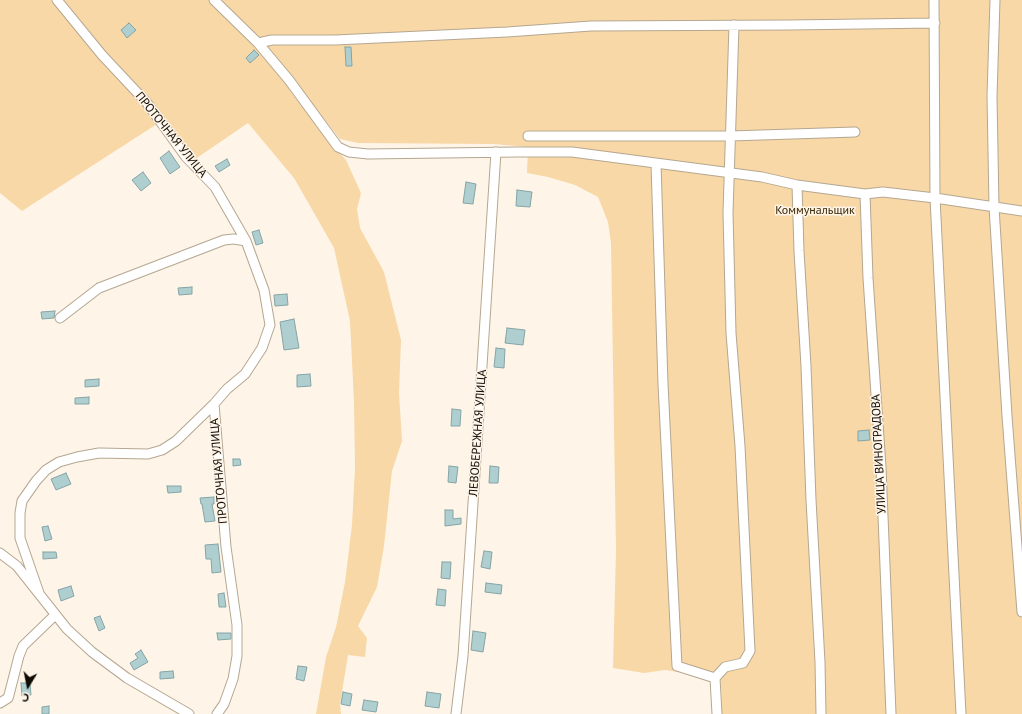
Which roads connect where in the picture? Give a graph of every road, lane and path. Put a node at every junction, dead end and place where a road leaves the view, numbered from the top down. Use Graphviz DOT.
graph roads {
  1 [pos="57,0"];
  2 [pos="214,0"];
  3 [pos="934,0"];
  4 [pos="995,0"];
  5 [pos="935,23"];
  6 [pos="734,25"];
  7 [pos="258,43"];
  8 [pos="855,132"];
  9 [pos="528,136"];
  10 [pos="730,136"];
  11 [pos="496,152"];
  12 [pos="656,164"];
  13 [pos="729,173"];
  14 [pos="797,185"];
  15 [pos="865,194"];
  16 [pos="935,198"];
  17 [pos="994,207"];
  18 [pos="1022,211"];
  19 [pos="246,241"];
  20 [pos="60,318"];
  21 [pos="214,404"];
  22 [pos="0,553"];
  23 [pos="39,593"];
  24 [pos="1022,612"];
  25 [pos="55,616"];
  26 [pos="715,678"];
  27 [pos="0,702"];
  28 [pos="189,714"];
  29 [pos="217,714"];
  30 [pos="456,714"];
  31 [pos="717,714"];
  32 [pos="821,714"];
  33 [pos="891,714"];
  34 [pos="961,714"];
  1 -- 19 [label="street, ПРОТОЧНАЯ УЛИЦА"];
  2 -- 7 [label="street"];
  3 -- 5 [label="street"];
  4 -- 17 [label="street"];
  5 -- 6 [label="street"];
  5 -- 16 [label="street"];
  6 -- 7 [label="street"];
  6 -- 10 [label="street"];
  7 -- 11 [label="street"];
  8 -- 10 [label="street"];
  9 -- 10 [label="street"];
  10 -- 13 [label="street"];
  11 -- 12 [label="street"];
  11 -- 30 [label="street, ЛЕВОБЕРЕЖНАЯ УЛИЦА"];
  12 -- 13 [label="street"];
  12 -- 26 [label="street"];
  13 -- 14 [label="street"];
  13 -- 26 [label="street"];
  14 -- 15 [label="street"];
  14 -- 32 [label="street"];
  15 -- 16 [label="street"];
  15 -- 33 [label="street, УЛИЦА ВИНОГРАДОВА"];
  16 -- 17 [label="street"];
  16 -- 34 [label="street"];
  17 -- 18 [label="street"];
  17 -- 24 [label="street"];
  19 -- 20 [label="street"];
  19 -- 21 [label="street, ПРОТОЧНАЯ УЛИЦА"];
  21 -- 23 [label="street"];
  21 -- 29 [label="street, ПРОТОЧНАЯ УЛИЦА"];
  22 -- 23 [label="street"];
  23 -- 25 [label="street"];
  25 -- 27 [label="street"];
  25 -- 28 [label="street"];
  26 -- 31 [label="street"];
}
